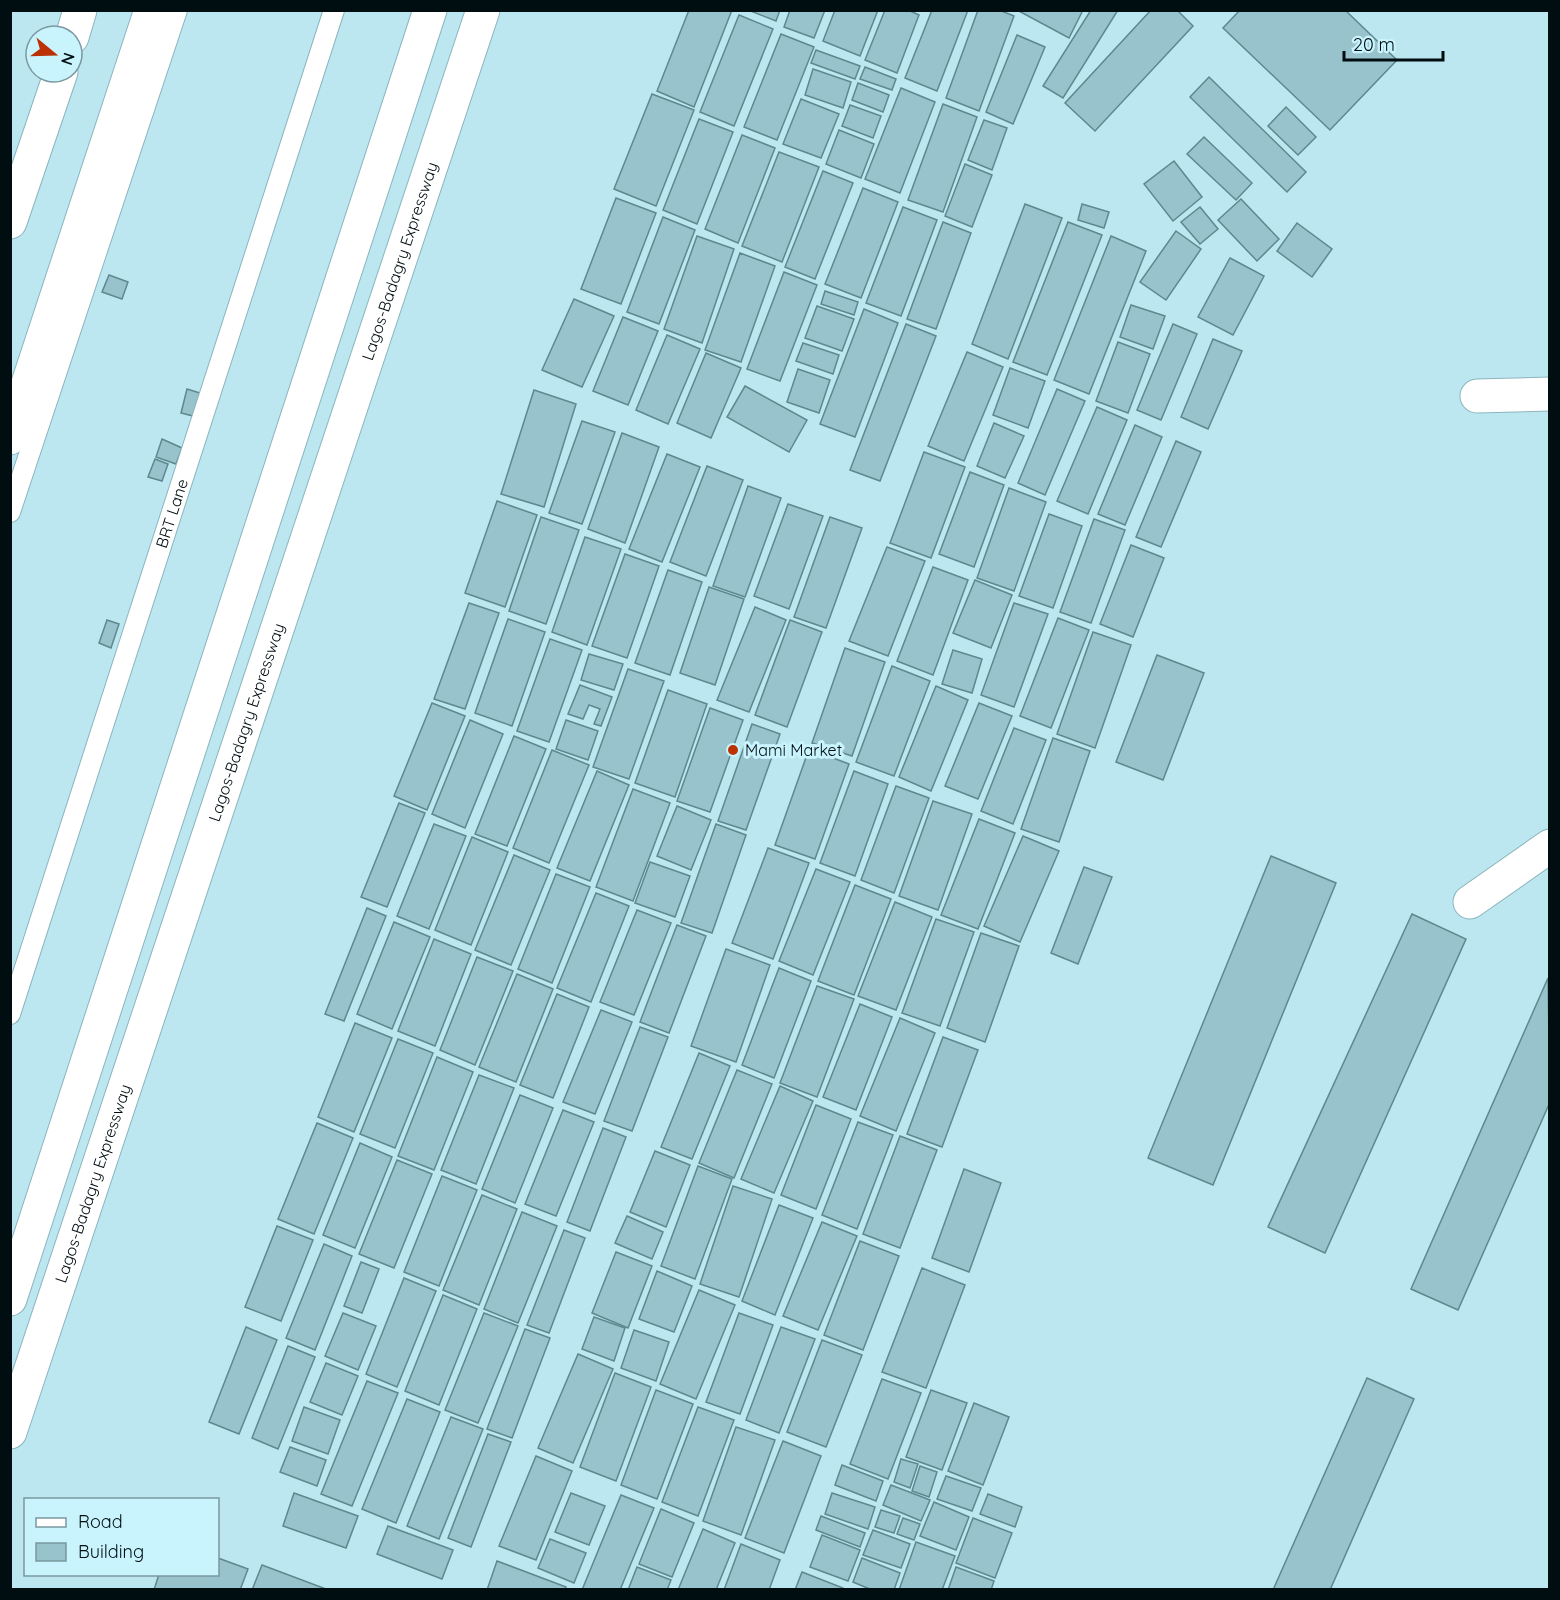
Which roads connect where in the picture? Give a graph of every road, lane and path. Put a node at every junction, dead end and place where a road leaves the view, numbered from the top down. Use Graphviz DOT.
graph roads {
  1 [pos="151,10"];
  2 [pos="177,10"];
  3 [pos="334,10"];
  4 [pos="430,10"];
  5 [pos="483,10"];
  6 [pos="57,84"];
  7 [pos="10,222"];
  8 [pos="1550,394"];
  9 [pos="1477,396"];
  10 [pos="10,438"];
  11 [pos="10,512"];
  12 [pos="1550,846"];
  13 [pos="1470,902"];
  14 [pos="10,1014"];
  15 [pos="10,1299"];
  16 [pos="10,1432"];
  1 -- 10 [label="main road"];
  2 -- 11 [label="lane"];
  3 -- 14 [label="lane, BRT Lane"];
  4 -- 15 [label="main road"];
  5 -- 16 [label="main road, Lagos-Badagry Expressway"];
  6 -- 7 [label="main road"];
  8 -- 9 [label="main road"];
  12 -- 13 [label="main road"];
}
